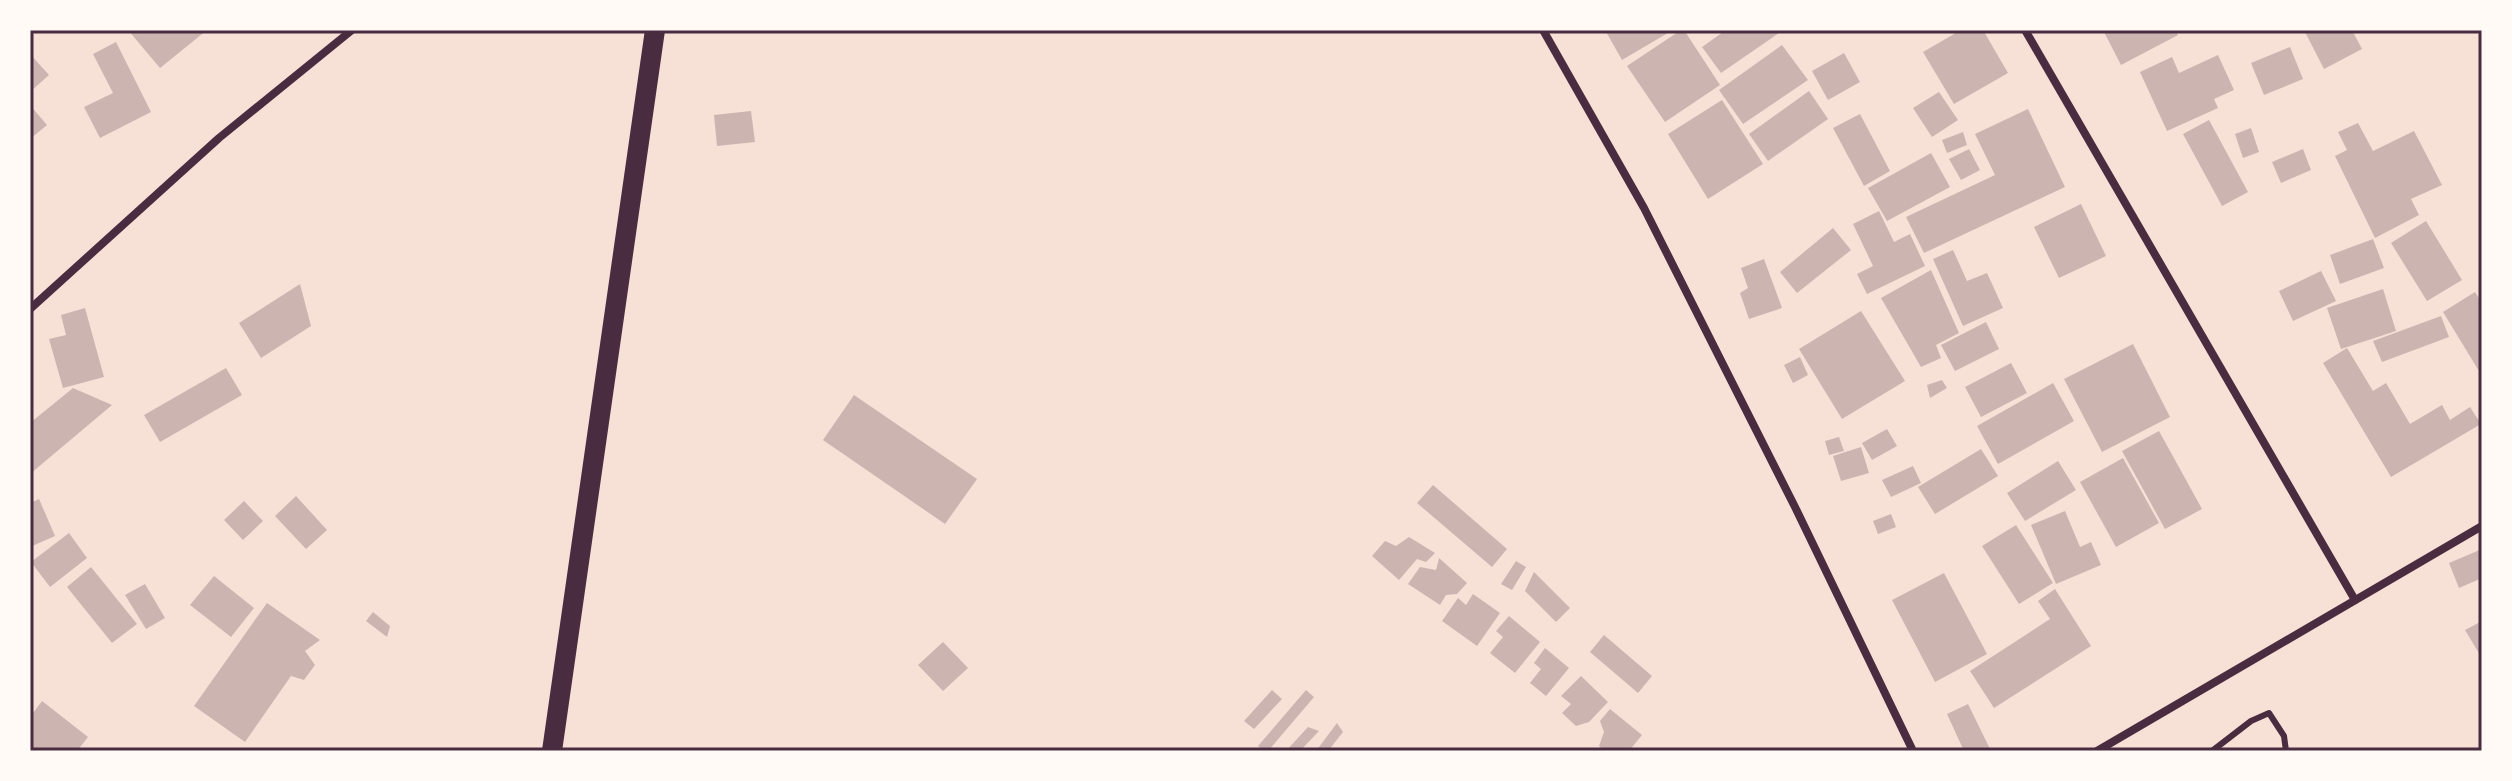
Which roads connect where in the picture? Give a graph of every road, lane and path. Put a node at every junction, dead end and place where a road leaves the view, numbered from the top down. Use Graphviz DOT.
graph roads {
  1 [pos="352,30"];
  2 [pos="655,30"];
  3 [pos="1543,30"];
  4 [pos="2025,30"];
  5 [pos="30,309"];
  6 [pos="2482,526"];
  7 [pos="2355,600"];
  8 [pos="552,751"];
  9 [pos="1913,751"];
  10 [pos="2097,751"];
  11 [pos="2212,751"];
  12 [pos="2286,751"];
  1 -- 5 [label="street"];
  2 -- 8 [label="main road"];
  3 -- 9 [label="street"];
  4 -- 7 [label="street"];
  6 -- 7 [label="street"];
  7 -- 10 [label="street"];
  11 -- 12 [label="lane"];
}
